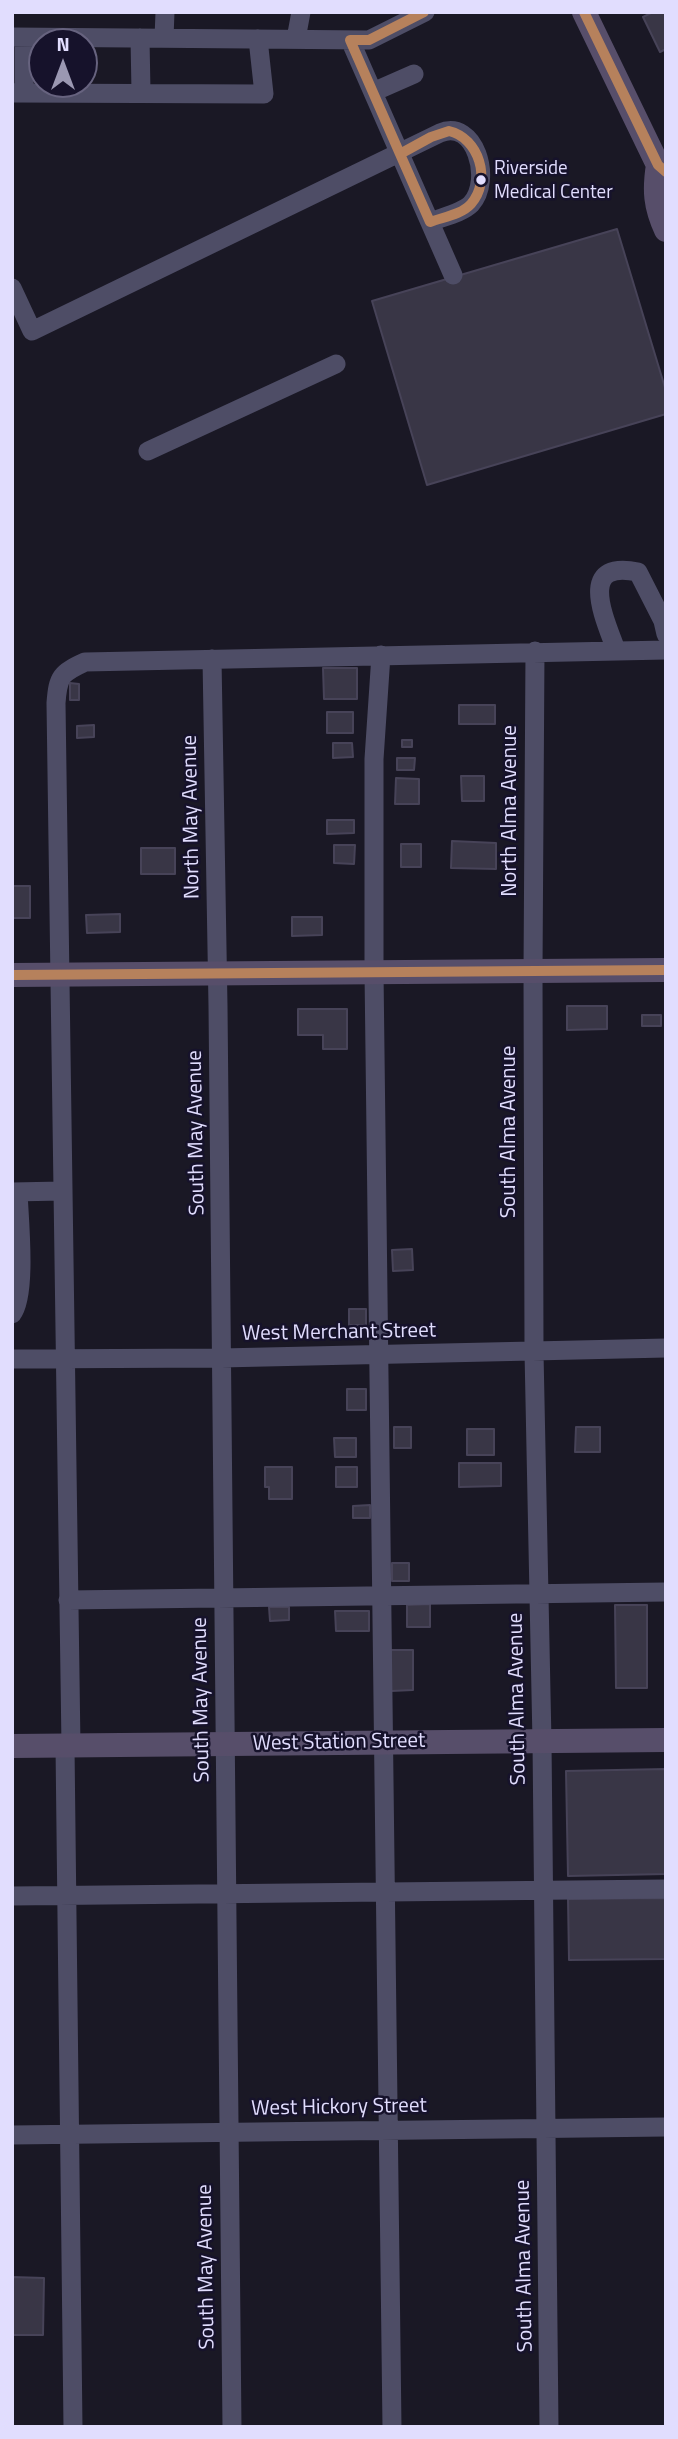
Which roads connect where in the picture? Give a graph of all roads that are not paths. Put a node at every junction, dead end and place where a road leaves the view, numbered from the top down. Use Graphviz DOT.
graph roads {
  1 [pos="165,12"];
  2 [pos="301,12"];
  3 [pos="425,12"];
  4 [pos="584,12"];
  5 [pos="18,37"];
  6 [pos="140,38"];
  7 [pos="164,38"];
  8 [pos="258,39"];
  9 [pos="296,39"];
  10 [pos="350,40"];
  11 [pos="414,74"];
  12 [pos="141,92"];
  13 [pos="373,92"];
  14 [pos="18,93"];
  15 [pos="400,154"];
  16 [pos="663,166"];
  17 [pos="430,222"];
  18 [pos="666,230"];
  19 [pos="453,275"];
  20 [pos="12,289"];
  21 [pos="336,364"];
  22 [pos="148,451"];
  23 [pos="666,634"];
  24 [pos="616,650"];
  25 [pos="666,650"];
  26 [pos="535,651"];
  27 [pos="381,655"];
  28 [pos="212,659"];
  29 [pos="666,970"];
  30 [pos="533,971"];
  31 [pos="374,972"];
  32 [pos="218,974"];
  33 [pos="12,975"];
  34 [pos="59,975"];
  35 [pos="62,1191"];
  36 [pos="15,1192"];
  37 [pos="12,1314"];
  38 [pos="666,1348"];
  39 [pos="534,1352"];
  40 [pos="379,1355"];
  41 [pos="221,1358"];
  42 [pos="12,1359"];
  43 [pos="65,1359"];
  44 [pos="666,1592"];
  45 [pos="539,1594"];
  46 [pos="382,1596"];
  47 [pos="224,1598"];
  48 [pos="68,1600"];
  49 [pos="666,1740"];
  50 [pos="542,1742"];
  51 [pos="384,1743"];
  52 [pos="225,1744"];
  53 [pos="12,1746"];
  54 [pos="68,1746"];
  55 [pos="666,1888"];
  56 [pos="544,1890"];
  57 [pos="386,1892"];
  58 [pos="227,1894"];
  59 [pos="12,1896"];
  60 [pos="67,1896"];
  61 [pos="666,2127"];
  62 [pos="546,2129"];
  63 [pos="388,2130"];
  64 [pos="229,2133"];
  65 [pos="70,2134"];
  66 [pos="12,2135"];
  67 [pos="73,2427"];
  68 [pos="232,2427"];
  69 [pos="392,2427"];
  70 [pos="549,2427"];
  1 -- 7 [label="street"];
  2 -- 9 [label="street"];
  3 -- 10 [label="street"];
  4 -- 16 [label="main road"];
  5 -- 6 [label="street"];
  5 -- 14 [label="street"];
  6 -- 7 [label="street"];
  6 -- 12 [label="street"];
  7 -- 8 [label="street"];
  8 -- 9 [label="street"];
  8 -- 12 [label="street"];
  9 -- 10 [label="street"];
  10 -- 13 [label="street"];
  11 -- 13 [label="street"];
  12 -- 14 [label="street"];
  13 -- 15 [label="street"];
  15 -- 17 [label="street"];
  15 -- 17 [label="street"];
  15 -- 20 [label="street"];
  16 -- 18 [label="main road"];
  17 -- 19 [label="street"];
  21 -- 22 [label="street"];
  23 -- 24 [label="street"];
  24 -- 25 [label="street"];
  24 -- 26 [label="street"];
  26 -- 27 [label="street"];
  26 -- 30 [label="street, North Alma Avenue"];
  27 -- 28 [label="street"];
  27 -- 31 [label="street"];
  28 -- 32 [label="street, North May Avenue"];
  28 -- 34 [label="street"];
  29 -- 30 [label="main road"];
  30 -- 31 [label="main road"];
  30 -- 39 [label="street, South Alma Avenue"];
  31 -- 32 [label="main road"];
  31 -- 40 [label="street"];
  32 -- 34 [label="main road"];
  32 -- 41 [label="street, South May Avenue"];
  33 -- 34 [label="main road"];
  34 -- 35 [label="street"];
  35 -- 36 [label="street"];
  35 -- 43 [label="street"];
  36 -- 37 [label="street"];
  38 -- 39 [label="street, West Merchant Street"];
  39 -- 40 [label="street, West Merchant Street"];
  39 -- 45 [label="street, South Alma Avenue"];
  40 -- 41 [label="street, West Merchant Street"];
  40 -- 46 [label="street"];
  41 -- 43 [label="street, West Merchant Street"];
  41 -- 47 [label="street, South May Avenue"];
  42 -- 43 [label="street, West Merchant Street"];
  43 -- 48 [label="street"];
  44 -- 45 [label="street"];
  45 -- 46 [label="street"];
  45 -- 50 [label="street, South Alma Avenue"];
  46 -- 47 [label="street"];
  46 -- 51 [label="street"];
  47 -- 48 [label="street"];
  47 -- 52 [label="street, South May Avenue"];
  48 -- 54 [label="street"];
  49 -- 50 [label="main road, West Station Street"];
  50 -- 51 [label="main road, West Station Street"];
  50 -- 56 [label="street, South Alma Avenue"];
  51 -- 52 [label="main road, West Station Street"];
  51 -- 57 [label="street"];
  52 -- 54 [label="main road, West Station Street"];
  52 -- 58 [label="street, South May Avenue"];
  53 -- 54 [label="main road, West Station Street"];
  54 -- 60 [label="street"];
  55 -- 56 [label="street"];
  56 -- 57 [label="street"];
  56 -- 62 [label="street, South Alma Avenue"];
  57 -- 58 [label="street"];
  57 -- 63 [label="street"];
  58 -- 60 [label="street"];
  58 -- 64 [label="street, South May Avenue"];
  59 -- 60 [label="street"];
  60 -- 65 [label="street"];
  61 -- 62 [label="street, West Hickory Street"];
  62 -- 63 [label="street, West Hickory Street"];
  62 -- 70 [label="street, South Alma Avenue"];
  63 -- 64 [label="street, West Hickory Street"];
  63 -- 69 [label="street"];
  64 -- 65 [label="street, West Hickory Street"];
  64 -- 68 [label="street, South May Avenue"];
  65 -- 66 [label="street, West Hickory Street"];
  65 -- 67 [label="street"];
}
